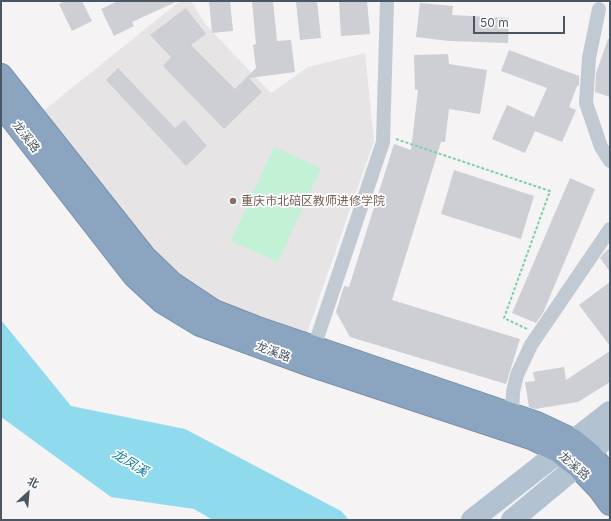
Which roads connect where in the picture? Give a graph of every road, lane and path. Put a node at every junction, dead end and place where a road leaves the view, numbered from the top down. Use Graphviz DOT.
graph roads {
  1 [pos="387,1"];
  2 [pos="599,9"];
  3 [pos="1,75"];
  4 [pos="1,105"];
  5 [pos="383,134"];
  6 [pos="610,161"];
  7 [pos="610,229"];
  8 [pos="539,334"];
  9 [pos="314,347"];
  10 [pos="610,412"];
  11 [pos="512,415"];
  12 [pos="610,435"];
  13 [pos="574,453"];
  14 [pos="610,476"];
  15 [pos="610,504"];
  16 [pos="472,520"];
  17 [pos="512,520"];
  1 -- 5 [label="street"];
  2 -- 6 [label="street"];
  3 -- 9 [label="highway, 龙溪路"];
  4 -- 13 [label="highway, 龙溪路"];
  5 -- 8 [label="path"];
  5 -- 9 [label="street"];
  7 -- 8 [label="street"];
  8 -- 11 [label="street"];
  9 -- 11 [label="highway, 龙溪路"];
  10 -- 13 [label="main road"];
  11 -- 13 [label="highway, 龙溪路"];
  12 -- 13 [label="main road"];
  13 -- 14 [label="highway, 龙溪路"];
  13 -- 15 [label="highway, 龙溪路"];
  13 -- 16 [label="main road"];
  13 -- 17 [label="main road"];
}
